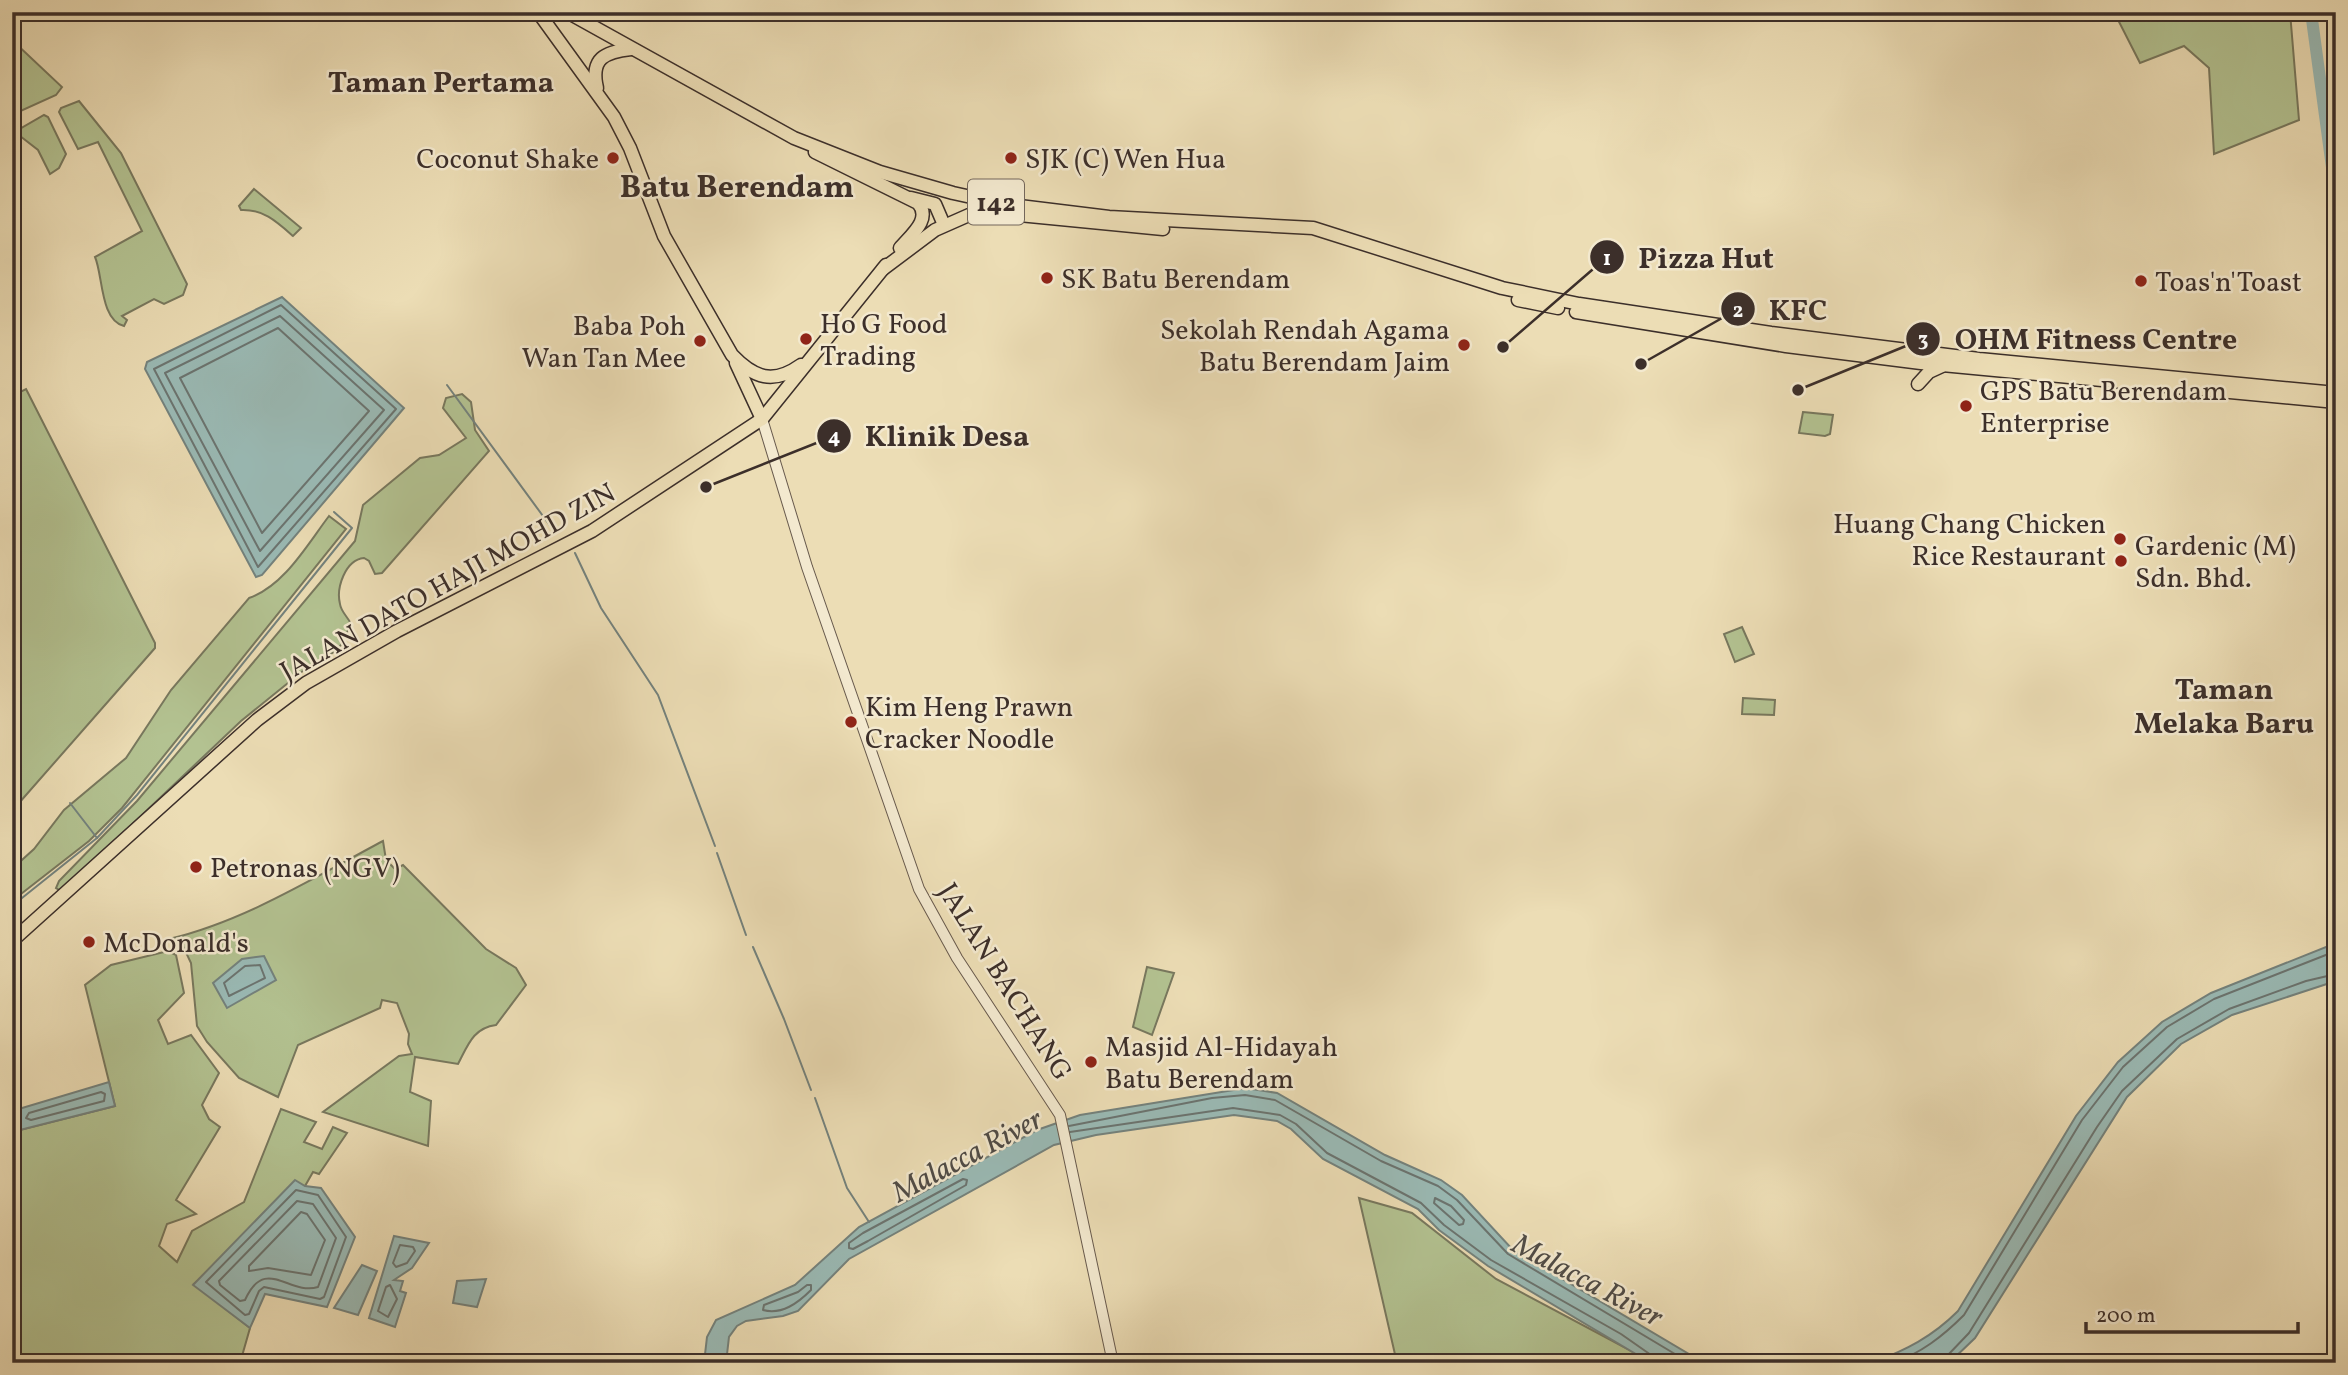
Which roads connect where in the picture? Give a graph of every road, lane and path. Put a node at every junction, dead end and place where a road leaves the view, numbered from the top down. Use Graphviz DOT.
graph roads {
  1 [pos="538,12"];
  2 [pos="567,12"];
  3 [pos="631,49"];
  4 [pos="597,91"];
  5 [pos="794,138"];
  6 [pos="911,198"];
  7 [pos="944,225"];
  8 [pos="883,269"];
  9 [pos="732,355"];
  10 [pos="814,355"];
  11 [pos="1949,365"];
  12 [pos="1919,384"];
  13 [pos="2336,393"];
  14 [pos="2336,402"];
  15 [pos="762,419"];
  16 [pos="12,941"];
  17 [pos="1113,1363"];
  1 -- 4 [label="main road, JALAN BACHANG"];
  2 -- 3 [label="main road, 142"];
  3 -- 4 [label="main road"];
  3 -- 5 [label="main road, 142"];
  4 -- 9 [label="main road, JALAN BACHANG"];
  5 -- 6 [label="main road"];
  5 -- 13 [label="main road, 142"];
  6 -- 7 [label="main road"];
  6 -- 8 [label="main road"];
  7 -- 8 [label="main road"];
  7 -- 11 [label="main road, 142"];
  8 -- 10 [label="main road, JALAN DATO HAJI MOHD ZIN"];
  9 -- 10 [label="main road"];
  9 -- 15 [label="main road, JALAN BACHANG"];
  10 -- 15 [label="main road, JALAN DATO HAJI MOHD ZIN"];
  11 -- 12 [label="main road"];
  11 -- 14 [label="main road, 142"];
  15 -- 16 [label="main road, JALAN DATO HAJI MOHD ZIN"];
  15 -- 17 [label="street, JALAN BACHANG"];
}
